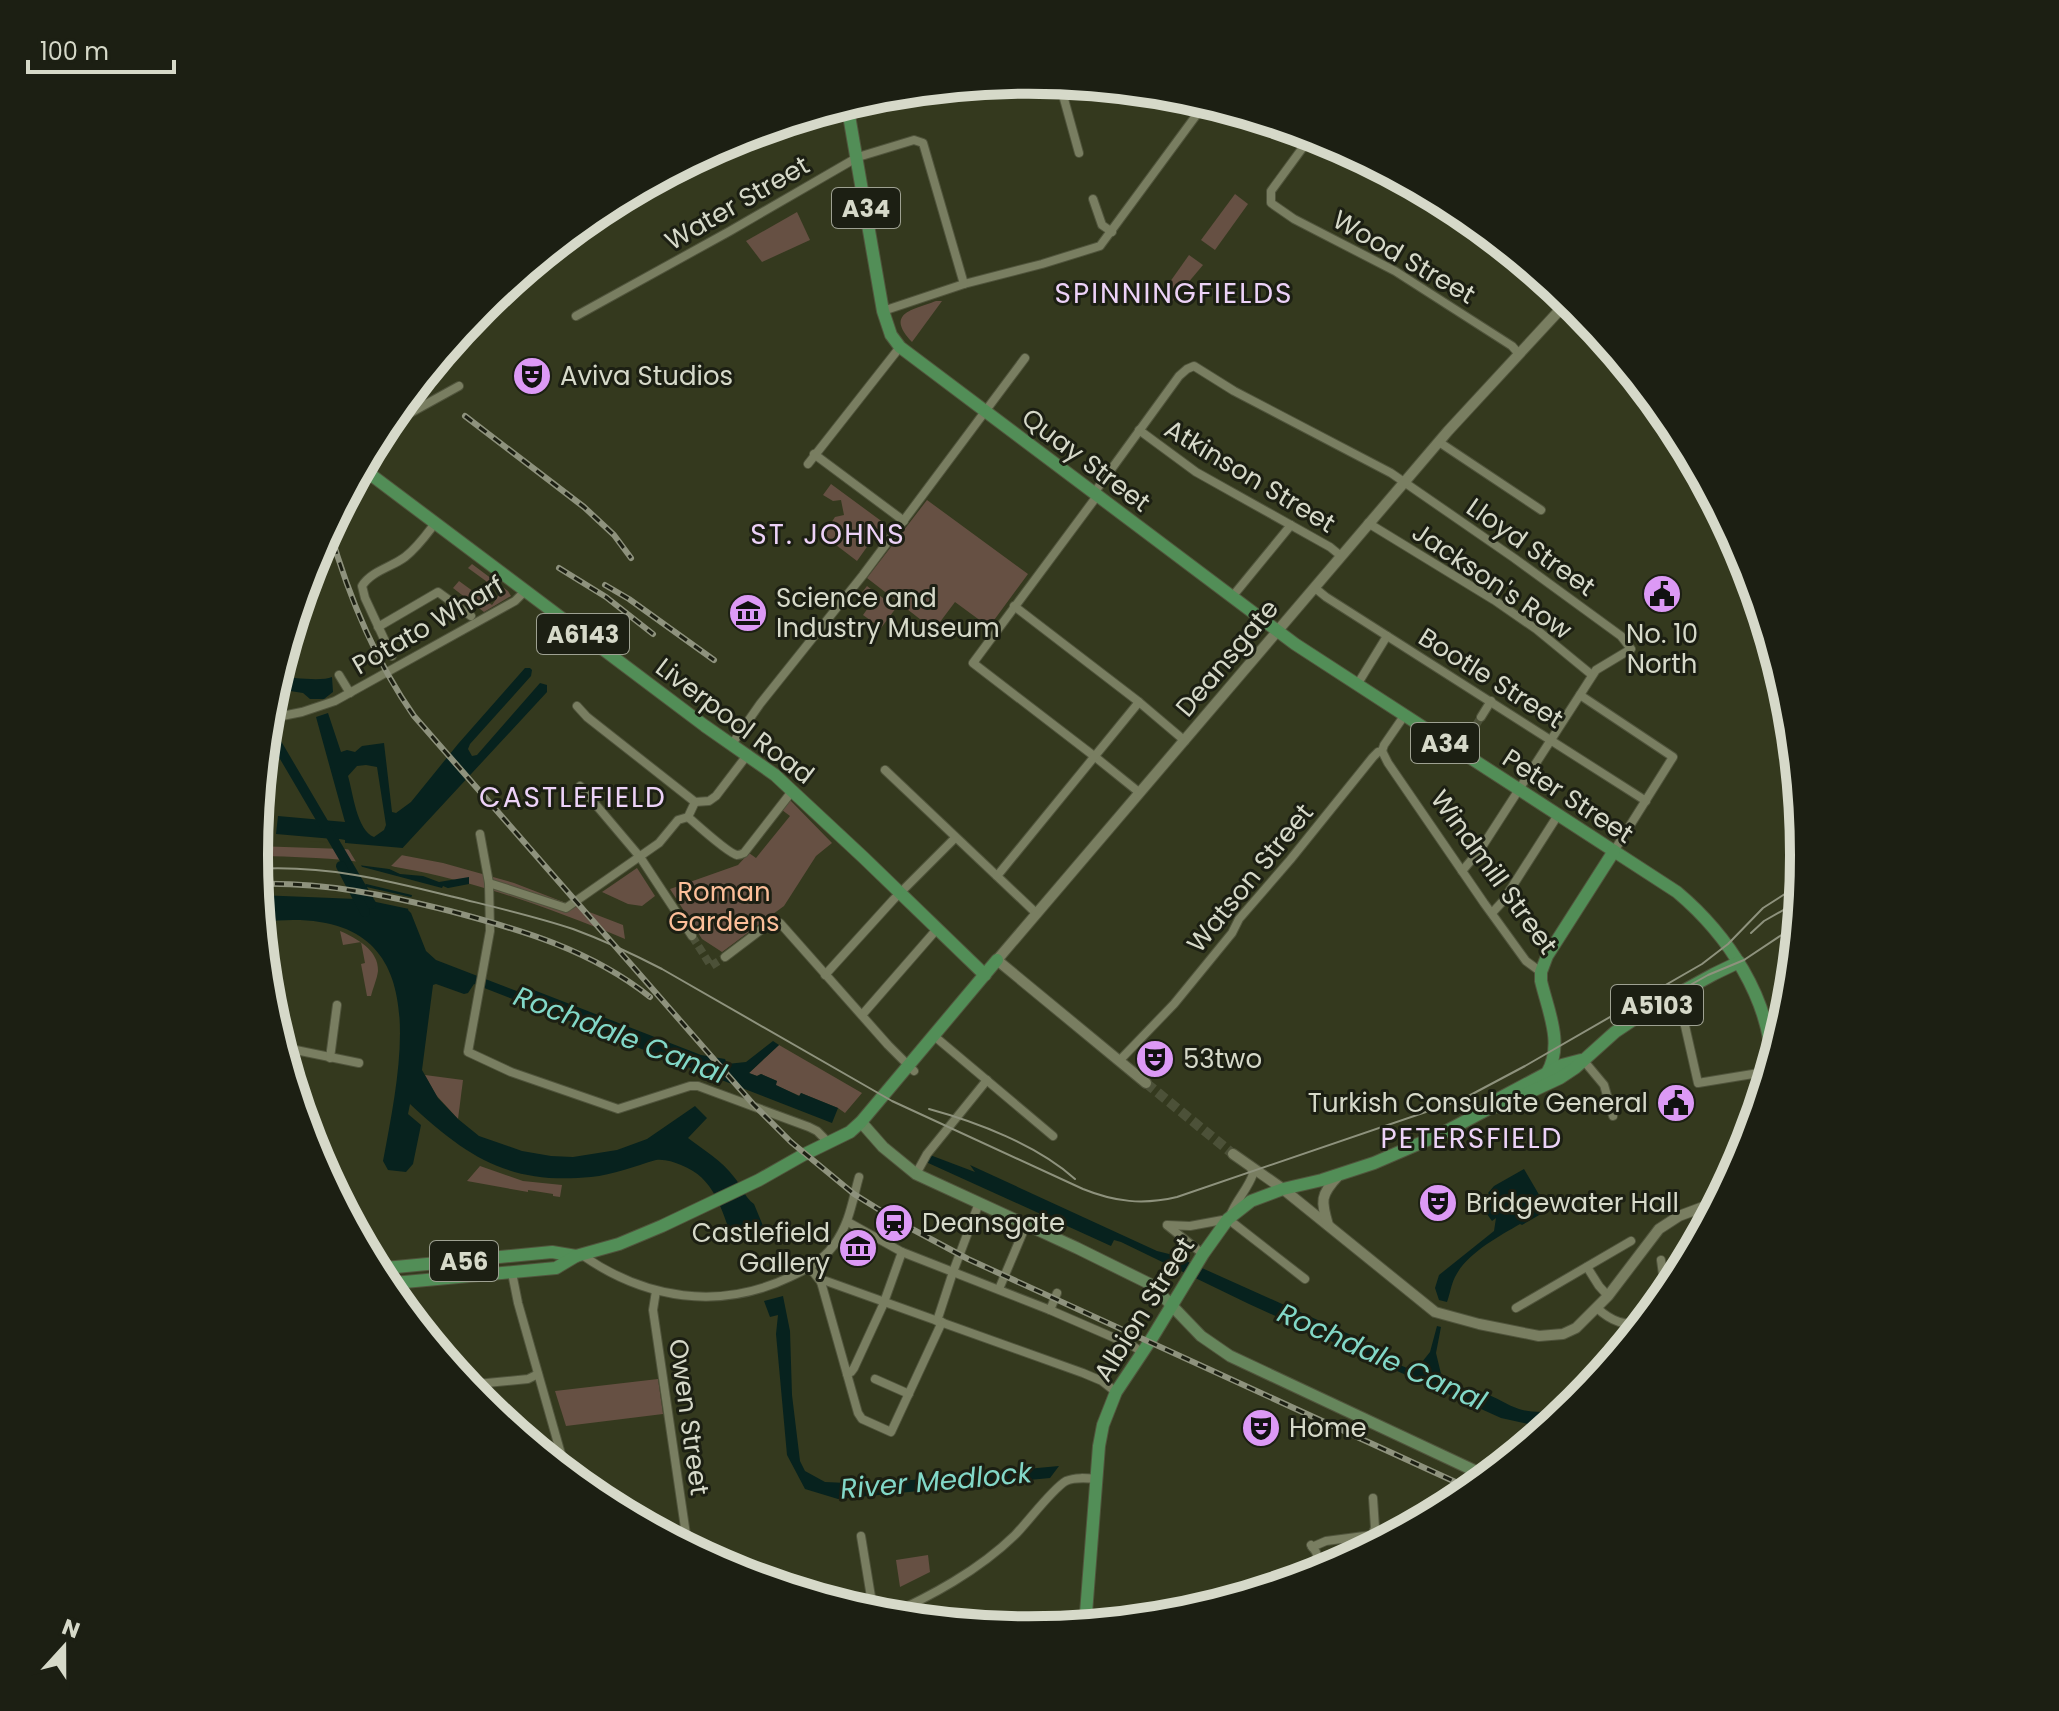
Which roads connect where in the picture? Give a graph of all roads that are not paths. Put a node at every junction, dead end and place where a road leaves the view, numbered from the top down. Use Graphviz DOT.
graph roads {
  1 [pos="1067,96"];
  2 [pos="1198,113"];
  3 [pos="850,116"];
  4 [pos="1304,146"];
  5 [pos="1079,153"];
  6 [pos="858,157"];
  7 [pos="1093,199"];
  8 [pos="1112,232"];
  9 [pos="964,284"];
  10 [pos="1560,310"];
  11 [pos="883,311"];
  12 [pos="576,316"];
  13 [pos="900,347"];
  14 [pos="1519,354"];
  15 [pos="1025,358"];
  16 [pos="459,386"];
  17 [pos="986,411"];
  18 [pos="410,413"];
  19 [pos="1139,430"];
  20 [pos="1439,442"];
  21 [pos="814,454"];
  22 [pos="808,464"];
  23 [pos="370,474"];
  24 [pos="1403,482"];
  25 [pos="1096,495"];
  26 [pos="1541,510"];
  27 [pos="904,521"];
  28 [pos="436,522"];
  29 [pos="1368,523"];
  30 [pos="1291,525"];
  31 [pos="1341,556"];
  32 [pos="1315,588"];
  33 [pos="525,591"];
  34 [pos="1232,597"];
  35 [pos="1014,606"];
  36 [pos="471,616"];
  37 [pos="378,627"];
  38 [pos="1277,631"];
  39 [pos="1387,636"];
  40 [pos="392,656"];
  41 [pos="339,675"];
  42 [pos="1592,675"];
  43 [pos="1357,685"];
  44 [pos="350,693"];
  45 [pos="1580,695"];
  46 [pos="1491,701"];
  47 [pos="1139,702"];
  48 [pos="577,706"];
  49 [pos="282,716"];
  50 [pos="1404,716"];
  51 [pos="1481,717"];
  52 [pos="1469,736"];
  53 [pos="1550,739"];
  54 [pos="1185,741"];
  55 [pos="732,744"];
  56 [pos="1382,751"];
  57 [pos="1459,752"];
  58 [pos="748,754"];
  59 [pos="1094,756"];
  60 [pos="885,770"];
  61 [pos="580,786"];
  62 [pos="793,790"];
  63 [pos="1517,790"];
  64 [pos="1140,793"];
  65 [pos="1646,801"];
  66 [pos="695,802"];
  67 [pos="1558,815"];
  68 [pos="688,817"];
  69 [pos="480,834"];
  70 [pos="955,838"];
  71 [pos="1614,851"];
  72 [pos="640,857"];
  73 [pos="1462,871"];
  74 [pos="997,876"];
  75 [pos="489,883"];
  76 [pos="900,893"];
  77 [pos="1492,913"];
  78 [pos="1037,914"];
  79 [pos="937,929"];
  80 [pos="692,936"];
  81 [pos="725,957"];
  82 [pos="997,960"];
  83 [pos="1739,962"];
  84 [pos="1541,972"];
  85 [pos="825,975"];
  86 [pos="985,975"];
  87 [pos="1675,995"];
  88 [pos="337,1005"];
  89 [pos="862,1015"];
  90 [pos="933,1035"];
  91 [pos="1769,1036"];
  92 [pos="293,1050"];
  93 [pos="330,1058"];
  94 [pos="1119,1061"];
  95 [pos="1584,1061"];
  96 [pos="359,1063"];
  97 [pos="911,1068"];
  98 [pos="1760,1069"];
  99 [pos="1547,1073"];
  100 [pos="987,1080"];
  101 [pos="1146,1083"];
  102 [pos="1490,1108"];
  103 [pos="1613,1116"];
  104 [pos="861,1122"];
  105 [pos="1053,1136"];
  106 [pos="829,1143"];
  107 [pos="1233,1154"];
  108 [pos="1251,1168"];
  109 [pos="916,1174"];
  110 [pos="1340,1175"];
  111 [pos="859,1177"];
  112 [pos="1283,1189"];
  113 [pos="979,1203"];
  114 [pos="1704,1207"];
  115 [pos="1228,1219"];
  116 [pos="848,1222"];
  117 [pos="1026,1225"];
  118 [pos="1328,1225"];
  119 [pos="1631,1241"];
  120 [pos="902,1252"];
  121 [pos="1203,1254"];
  122 [pos="579,1255"];
  123 [pos="1661,1260"];
  124 [pos="1587,1267"];
  125 [pos="389,1268"];
  126 [pos="810,1268"];
  127 [pos="953,1272"];
  128 [pos="512,1273"];
  129 [pos="1305,1279"];
  130 [pos="821,1282"];
  131 [pos="1661,1282"];
  132 [pos="399,1283"];
  133 [pos="999,1289"];
  134 [pos="656,1291"];
  135 [pos="1057,1293"];
  136 [pos="1608,1296"];
  137 [pos="885,1301"];
  138 [pos="1171,1304"];
  139 [pos="1516,1308"];
  140 [pos="1597,1308"];
  141 [pos="1050,1310"];
  142 [pos="939,1322"];
  143 [pos="1629,1325"];
  144 [pos="1143,1353"];
  145 [pos="538,1374"];
  146 [pos="847,1374"];
  147 [pos="875,1379"];
  148 [pos="481,1384"];
  149 [pos="1116,1392"];
  150 [pos="909,1394"];
  151 [pos="562,1456"];
  152 [pos="1477,1472"];
  153 [pos="1096,1479"];
  154 [pos="1373,1498"];
  155 [pos="686,1534"];
  156 [pos="1372,1535"];
  157 [pos="1372,1535"];
  158 [pos="861,1536"];
  159 [pos="1318,1560"];
  160 [pos="872,1600"];
  161 [pos="907,1606"];
  162 [pos="1086,1614"];
  1 -- 5 [label="street"];
  2 -- 8 [label="street"];
  3 -- 6 [label="main road, A34"];
  4 -- 14 [label="street, Wood Street"];
  6 -- 9 [label="street, Water Street"];
  6 -- 11 [label="main road, A34"];
  6 -- 12 [label="street, Water Street"];
  7 -- 8 [label="street"];
  8 -- 9 [label="street"];
  9 -- 11 [label="street"];
  10 -- 14 [label="street, Deansgate / A56"];
  11 -- 13 [label="main road, Quay Street / A34"];
  13 -- 17 [label="main road, Quay Street / A34"];
  13 -- 21 [label="street"];
  14 -- 20 [label="street, Deansgate / A56"];
  15 -- 17 [label="street"];
  16 -- 18 [label="street"];
  17 -- 25 [label="main road, Quay Street / A34"];
  17 -- 27 [label="street"];
  19 -- 24 [label="street, Lloyd Street"];
  19 -- 25 [label="street"];
  19 -- 30 [label="street, Atkinson Street"];
  20 -- 24 [label="street, Deansgate / A56"];
  20 -- 26 [label="street"];
  21 -- 22 [label="street"];
  21 -- 27 [label="street"];
  23 -- 28 [label="main road, Liverpool Road / A6143"];
  24 -- 29 [label="street, Deansgate / A56"];
  24 -- 42 [label="street, Lloyd Street"];
  25 -- 34 [label="main road, Quay Street / A34"];
  25 -- 35 [label="street"];
  27 -- 55 [label="street"];
  28 -- 33 [label="main road, Liverpool Road / A6143"];
  28 -- 37 [label="street"];
  29 -- 31 [label="street, Deansgate / A56"];
  29 -- 42 [label="street, Jackson's Row"];
  30 -- 31 [label="street, Atkinson Street"];
  30 -- 34 [label="street"];
  31 -- 32 [label="street, Deansgate / A56"];
  32 -- 38 [label="street, Deansgate / A56"];
  32 -- 39 [label="street, Bootle Street"];
  33 -- 44 [label="street, Potato Wharf"];
  33 -- 55 [label="main road, Liverpool Road / A6143"];
  34 -- 38 [label="main road, Quay Street / A34"];
  35 -- 47 [label="street"];
  35 -- 59 [label="street"];
  36 -- 37 [label="street"];
  37 -- 40 [label="street"];
  38 -- 43 [label="main road, Peter Street / A34"];
  38 -- 54 [label="street, Deansgate / A56"];
  39 -- 43 [label="street"];
  39 -- 46 [label="street, Bootle Street"];
  41 -- 44 [label="street, Potato Wharf"];
  42 -- 45 [label="street"];
  43 -- 50 [label="main road, Peter Street / A34"];
  44 -- 49 [label="street, Potato Wharf"];
  45 -- 53 [label="street"];
  45 -- 65 [label="street"];
  46 -- 51 [label="street"];
  46 -- 53 [label="street, Bootle Street"];
  47 -- 54 [label="street"];
  47 -- 59 [label="street"];
  48 -- 66 [label="street"];
  50 -- 56 [label="street, Watson Street"];
  50 -- 57 [label="main road, Peter Street / A34"];
  52 -- 57 [label="street"];
  53 -- 63 [label="street"];
  53 -- 65 [label="street, Bootle Street"];
  54 -- 64 [label="street, Deansgate / A56"];
  55 -- 58 [label="main road, Liverpool Road / A6143"];
  56 -- 73 [label="street, Windmill Street"];
  56 -- 94 [label="street, Watson Street"];
  57 -- 63 [label="main road, Peter Street / A34"];
  58 -- 62 [label="main road, Liverpool Road / A6143"];
  58 -- 66 [label="street"];
  59 -- 64 [label="street"];
  59 -- 74 [label="street"];
  60 -- 70 [label="street"];
  61 -- 72 [label="street"];
  62 -- 68 [label="street"];
  62 -- 76 [label="main road, Liverpool Road / A6143"];
  63 -- 67 [label="main road, Peter Street / A34"];
  63 -- 73 [label="street"];
  64 -- 78 [label="street, Deansgate / A56"];
  65 -- 71 [label="street"];
  66 -- 68 [label="street"];
  67 -- 71 [label="main road, Peter Street / A34"];
  67 -- 77 [label="street"];
  68 -- 72 [label="street"];
  69 -- 75 [label="street"];
  70 -- 74 [label="street"];
  70 -- 76 [label="street"];
  71 -- 83 [label="main road, Peter Street / A34"];
  71 -- 84 [label="main road"];
  72 -- 75 [label="street"];
  72 -- 80 [label="street"];
  73 -- 77 [label="street, Windmill Street"];
  74 -- 78 [label="street"];
  75 -- 106 [label="street"];
  76 -- 79 [label="main road, Liverpool Road / A6143"];
  76 -- 85 [label="street"];
  77 -- 84 [label="street, Windmill Street"];
  78 -- 82 [label="street, Deansgate / A56"];
  79 -- 86 [label="main road, Liverpool Road / A6143"];
  79 -- 89 [label="street"];
  81 -- 85 [label="street"];
  82 -- 86 [label="main road, Deansgate / A56"];
  82 -- 94 [label="street"];
  83 -- 87 [label="main road, A5103"];
  83 -- 91 [label="main road, A34"];
  84 -- 99 [label="main road, Windmill Street"];
  85 -- 89 [label="street"];
  86 -- 90 [label="main road, Deansgate / A56"];
  87 -- 95 [label="main road, A5103"];
  87 -- 98 [label="street"];
  88 -- 93 [label="street"];
  89 -- 97 [label="street"];
  90 -- 97 [label="main road, Deansgate / A56"];
  90 -- 100 [label="street"];
  92 -- 93 [label="street"];
  93 -- 96 [label="street"];
  94 -- 101 [label="street"];
  95 -- 99 [label="main road, A5103"];
  95 -- 102 [label="main road, A5103"];
  95 -- 103 [label="street"];
  97 -- 104 [label="main road, Deansgate / A56"];
  99 -- 102 [label="main road, A5103"];
  100 -- 105 [label="street"];
  100 -- 109 [label="street"];
  102 -- 110 [label="main road, A5103"];
  104 -- 106 [label="main road, A56"];
  104 -- 109 [label="main road"];
  106 -- 122 [label="main road, A56"];
  107 -- 108 [label="street"];
  108 -- 112 [label="street"];
  108 -- 115 [label="street, Albion Street"];
  109 -- 113 [label="main road"];
  110 -- 112 [label="main road, A5103"];
  110 -- 118 [label="street"];
  111 -- 116 [label="street"];
  112 -- 115 [label="main road, Albion Street / A5103"];
  112 -- 118 [label="street"];
  113 -- 117 [label="main road"];
  113 -- 127 [label="street"];
  114 -- 136 [label="street"];
  115 -- 121 [label="main road, Albion Street / A5103"];
  115 -- 121 [label="street"];
  115 -- 129 [label="street"];
  116 -- 120 [label="street"];
  116 -- 126 [label="street"];
  117 -- 133 [label="street"];
  117 -- 138 [label="main road"];
  118 -- 140 [label="street"];
  119 -- 124 [label="street"];
  120 -- 127 [label="street"];
  120 -- 137 [label="street"];
  121 -- 138 [label="main road, Albion Street / A5103"];
  122 -- 125 [label="main road, A56"];
  122 -- 128 [label="main road, A56"];
  122 -- 134 [label="street"];
  123 -- 131 [label="street"];
  124 -- 136 [label="street"];
  124 -- 139 [label="street"];
  126 -- 130 [label="street"];
  126 -- 134 [label="street"];
  127 -- 133 [label="street"];
  127 -- 142 [label="street"];
  128 -- 132 [label="main road, A56"];
  128 -- 145 [label="street"];
  130 -- 137 [label="street"];
  130 -- 146 [label="street"];
  133 -- 141 [label="street"];
  134 -- 155 [label="street, Owen Street"];
  135 -- 141 [label="street"];
  136 -- 140 [label="street"];
  137 -- 142 [label="street"];
  137 -- 146 [label="street"];
  138 -- 144 [label="main road, Albion Street / A5103"];
  138 -- 152 [label="main road"];
  140 -- 143 [label="street"];
  141 -- 144 [label="street"];
  142 -- 149 [label="street"];
  142 -- 150 [label="street"];
  144 -- 149 [label="main road, Albion Street / A5103"];
  145 -- 148 [label="street"];
  145 -- 151 [label="street"];
  146 -- 150 [label="street"];
  147 -- 150 [label="street"];
  149 -- 153 [label="main road, Albion Street / A5103"];
  153 -- 161 [label="street"];
  153 -- 162 [label="main road, A5103"];
  154 -- 156 [label="street"];
  157 -- 159 [label="street"];
  158 -- 160 [label="street"];
}
